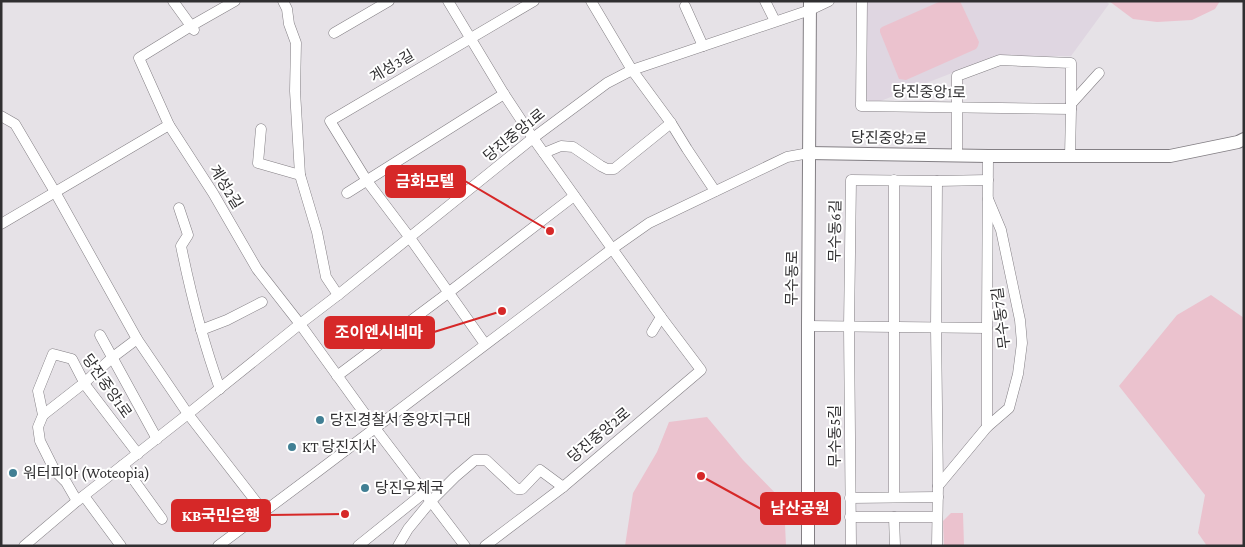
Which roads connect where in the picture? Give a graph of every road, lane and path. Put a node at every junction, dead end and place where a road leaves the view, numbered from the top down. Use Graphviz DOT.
graph roads {
  1 [pos="173,1"];
  2 [pos="236,1"];
  3 [pos="388,1"];
  4 [pos="448,1"];
  5 [pos="534,1"];
  6 [pos="591,1"];
  7 [pos="765,1"];
  8 [pos="829,1"];
  9 [pos="862,1"];
  10 [pos="285,5"];
  11 [pos="685,6"];
  12 [pos="810,6"];
  13 [pos="775,21"];
  14 [pos="193,29"];
  15 [pos="334,33"];
  16 [pos="470,38"];
  17 [pos="703,46"];
  18 [pos="632,70"];
  19 [pos="1099,74"];
  20 [pos="504,94"];
  21 [pos="1071,107"];
  22 [pos="958,108"];
  23 [pos="1,116"];
  24 [pos="671,124"];
  25 [pos="169,125"];
  26 [pos="261,129"];
  27 [pos="533,138"];
  28 [pos="1244,139"];
  29 [pos="544,153"];
  30 [pos="809,154"];
  31 [pos="957,155"];
  32 [pos="988,156"];
  33 [pos="1070,156"];
  34 [pos="300,175"];
  35 [pos="894,180"];
  36 [pos="988,180"];
  37 [pos="367,181"];
  38 [pos="937,181"];
  39 [pos="715,190"];
  40 [pos="55,192"];
  41 [pos="347,193"];
  42 [pos="574,196"];
  43 [pos="988,199"];
  44 [pos="179,208"];
  45 [pos="1,224"];
  46 [pos="410,238"];
  47 [pos="612,248"];
  48 [pos="448,293"];
  49 [pos="338,295"];
  50 [pos="262,302"];
  51 [pos="661,317"];
  52 [pos="300,324"];
  53 [pos="808,326"];
  54 [pos="849,327"];
  55 [pos="894,327"];
  56 [pos="936,328"];
  57 [pos="986,328"];
  58 [pos="200,330"];
  59 [pos="652,332"];
  60 [pos="100,334"];
  61 [pos="137,339"];
  62 [pos="485,344"];
  63 [pos="113,357"];
  64 [pos="337,376"];
  65 [pos="84,383"];
  66 [pos="220,389"];
  67 [pos="188,414"];
  68 [pos="43,415"];
  69 [pos="987,426"];
  70 [pos="375,428"];
  71 [pos="157,439"];
  72 [pos="138,454"];
  73 [pos="122,465"];
  74 [pos="563,487"];
  75 [pos="938,492"];
  76 [pos="428,496"];
  77 [pos="894,497"];
  78 [pos="850,498"];
  79 [pos="81,499"];
  80 [pos="264,512"];
  81 [pos="850,517"];
  82 [pos="894,517"];
  83 [pos="937,517"];
  84 [pos="162,519"];
  85 [pos="24,546"];
  86 [pos="121,546"];
  87 [pos="218,546"];
  88 [pos="358,546"];
  89 [pos="398,546"];
  90 [pos="465,546"];
  91 [pos="485,546"];
  92 [pos="808,546"];
  93 [pos="850,546"];
  94 [pos="895,546"];
  95 [pos="937,546"];
  1 -- 14 [label="street"];
  2 -- 14 [label="street"];
  3 -- 15 [label="street"];
  4 -- 16 [label="street"];
  5 -- 16 [label="street, 계성3길"];
  6 -- 18 [label="street"];
  7 -- 13 [label="street"];
  8 -- 12 [label="street, 당진중앙1로"];
  9 -- 22 [label="street, 당진중앙1로"];
  10 -- 34 [label="street"];
  11 -- 17 [label="street"];
  12 -- 13 [label="street, 당진중앙1로"];
  12 -- 30 [label="street, 무수동로"];
  13 -- 17 [label="street, 당진중앙1로"];
  14 -- 25 [label="street, 계성2길"];
  16 -- 20 [label="street"];
  16 -- 37 [label="street, 계성3길"];
  17 -- 18 [label="street, 당진중앙1로"];
  18 -- 24 [label="street"];
  18 -- 27 [label="street, 당진중앙1로"];
  19 -- 21 [label="street"];
  20 -- 27 [label="street"];
  20 -- 37 [label="street"];
  21 -- 22 [label="street, 당진중앙1로"];
  21 -- 22 [label="street"];
  21 -- 33 [label="street"];
  22 -- 31 [label="street"];
  23 -- 40 [label="street"];
  24 -- 29 [label="street"];
  24 -- 39 [label="street"];
  25 -- 40 [label="street"];
  25 -- 52 [label="street, 계성2길"];
  26 -- 34 [label="street"];
  27 -- 29 [label="street, 당진중앙2로"];
  27 -- 46 [label="street, 당진중앙1로"];
  28 -- 33 [label="street, 당진중앙2로"];
  29 -- 42 [label="street, 당진중앙2로"];
  30 -- 31 [label="street, 당진중앙2로"];
  30 -- 39 [label="street, 당진중앙2로"];
  30 -- 53 [label="street, 무수동로"];
  31 -- 32 [label="street, 당진중앙2로"];
  32 -- 33 [label="street, 당진중앙2로"];
  32 -- 36 [label="street, 무수동7길"];
  34 -- 49 [label="street"];
  35 -- 38 [label="street, 무수동6길"];
  35 -- 54 [label="street, 무수동6길"];
  35 -- 55 [label="street"];
  36 -- 38 [label="street, 무수동6길"];
  36 -- 43 [label="street, 무수동7길"];
  37 -- 41 [label="street"];
  37 -- 46 [label="street"];
  38 -- 56 [label="street"];
  39 -- 47 [label="street, 당진중앙2로"];
  40 -- 45 [label="street"];
  40 -- 61 [label="street"];
  42 -- 47 [label="street, 당진중앙2로"];
  42 -- 48 [label="street"];
  43 -- 57 [label="street, 무수동7길"];
  43 -- 69 [label="street, 무수동7길"];
  44 -- 58 [label="street"];
  46 -- 48 [label="street"];
  46 -- 49 [label="street, 당진중앙1로"];
  47 -- 51 [label="street, 당진중앙2로"];
  47 -- 62 [label="street, 당진중앙2로"];
  48 -- 62 [label="street"];
  48 -- 64 [label="street"];
  49 -- 52 [label="street, 당진중앙1로"];
  50 -- 58 [label="street"];
  51 -- 59 [label="street"];
  51 -- 74 [label="street, 당진중앙2로"];
  52 -- 64 [label="street"];
  52 -- 66 [label="street, 당진중앙1로"];
  53 -- 54 [label="street"];
  53 -- 92 [label="street, 무수동로"];
  54 -- 55 [label="street"];
  54 -- 78 [label="street, 무수동5길"];
  55 -- 56 [label="street"];
  55 -- 77 [label="street"];
  56 -- 57 [label="street"];
  56 -- 75 [label="street"];
  57 -- 69 [label="street, 무수동7길"];
  58 -- 66 [label="street"];
  60 -- 63 [label="street, 당진중앙1로"];
  61 -- 63 [label="street, 당진중앙1로"];
  61 -- 67 [label="street"];
  62 -- 70 [label="street, 당진중앙2로"];
  63 -- 65 [label="street"];
  63 -- 71 [label="street, 당진중앙1로"];
  64 -- 70 [label="street"];
  65 -- 68 [label="street"];
  65 -- 68 [label="street, 당진중앙1로"];
  65 -- 72 [label="street, 당진중앙1로"];
  66 -- 67 [label="street, 당진중앙1로"];
  67 -- 71 [label="street, 당진중앙1로"];
  67 -- 80 [label="street"];
  68 -- 79 [label="street, 당진중앙1로"];
  69 -- 75 [label="street, 무수동7길"];
  70 -- 76 [label="street"];
  70 -- 80 [label="street, 당진중앙2로"];
  71 -- 72 [label="street, 당진중앙1로"];
  72 -- 73 [label="street, 당진중앙1로"];
  73 -- 79 [label="street, 당진중앙1로"];
  73 -- 84 [label="street"];
  74 -- 76 [label="street"];
  74 -- 91 [label="street, 당진중앙2로"];
  75 -- 77 [label="street"];
  75 -- 83 [label="street"];
  76 -- 88 [label="street"];
  76 -- 89 [label="street"];
  76 -- 90 [label="street"];
  77 -- 78 [label="street"];
  78 -- 81 [label="street, 무수동5길"];
  79 -- 85 [label="street, 당진중앙1로"];
  79 -- 86 [label="street"];
  80 -- 87 [label="street, 당진중앙2로"];
  81 -- 82 [label="street"];
  81 -- 93 [label="street, 무수동5길"];
  82 -- 83 [label="street"];
  82 -- 94 [label="street"];
  83 -- 95 [label="street"];
}
